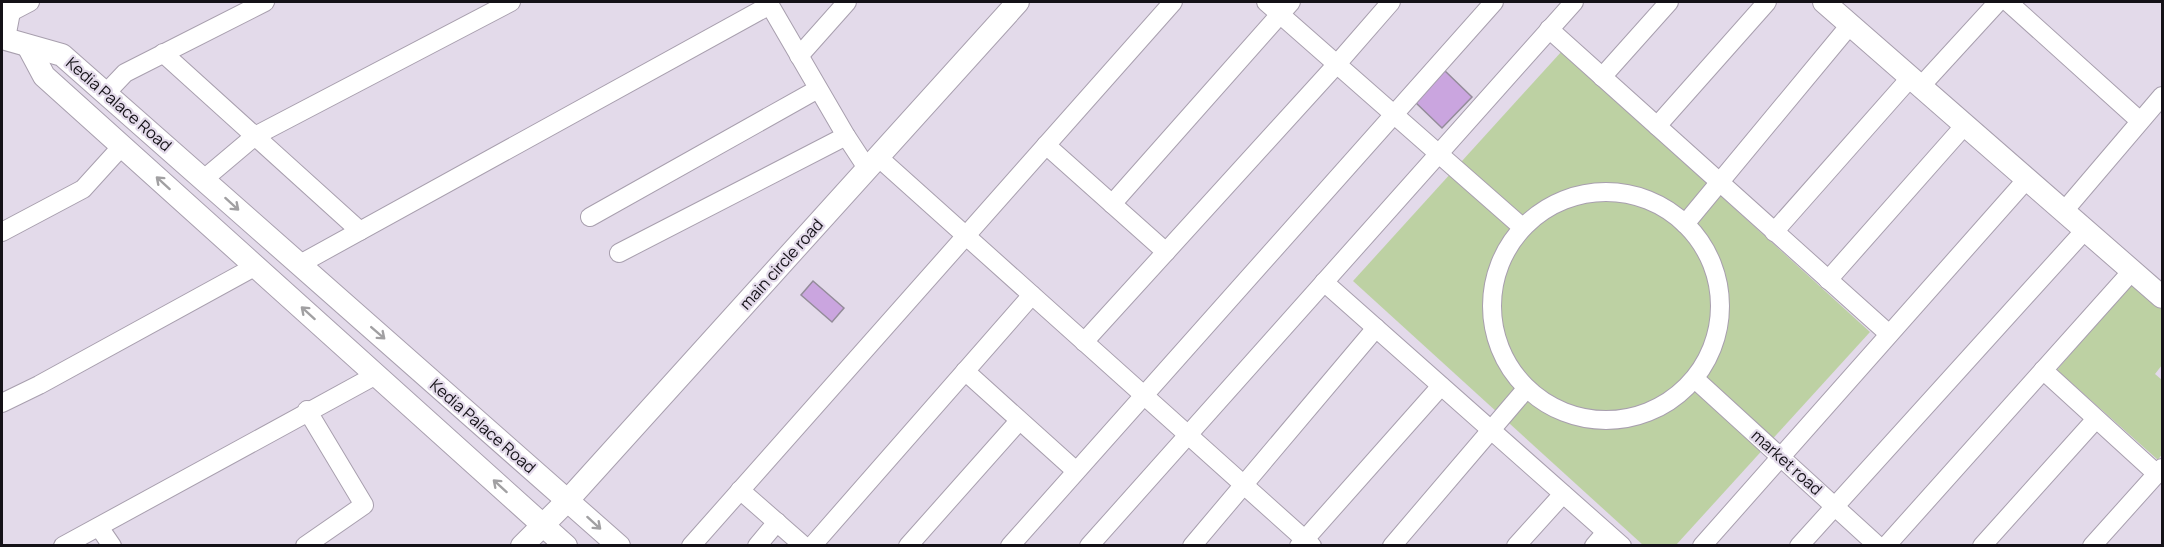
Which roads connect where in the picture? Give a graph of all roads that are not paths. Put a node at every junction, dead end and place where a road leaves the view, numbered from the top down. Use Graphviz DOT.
graph roads {
  1 [pos="30,2"];
  2 [pos="265,2"];
  3 [pos="511,2"];
  4 [pos="847,2"];
  5 [pos="1018,2"];
  6 [pos="1173,2"];
  7 [pos="1266,2"];
  8 [pos="1391,2"];
  9 [pos="1494,2"];
  10 [pos="1574,2"];
  11 [pos="1669,2"];
  12 [pos="1767,2"];
  13 [pos="1824,2"];
  14 [pos="1998,2"];
  15 [pos="2008,2"];
  16 [pos="769,3"];
  17 [pos="7,7"];
  18 [pos="1286,8"];
  19 [pos="1850,25"];
  20 [pos="1549,29"];
  21 [pos="4,38"];
  22 [pos="28,46"];
  23 [pos="163,53"];
  24 [pos="799,56"];
  25 [pos="1337,64"];
  26 [pos="1602,77"];
  27 [pos="1916,82"];
  28 [pos="819,89"];
  29 [pos="106,93"];
  30 [pos="2163,96"];
  31 [pos="1393,114"];
  32 [pos="2140,121"];
  33 [pos="1965,125"];
  34 [pos="1656,126"];
  35 [pos="255,136"];
  36 [pos="846,136"];
  37 [pos="1046,145"];
  38 [pos="122,146"];
  39 [pos="1438,153"];
  40 [pos="873,163"];
  41 [pos="204,178"];
  42 [pos="2026,178"];
  43 [pos="1720,183"];
  44 [pos="1112,204"];
  45 [pos="2064,211"];
  46 [pos="590,217"];
  47 [pos="1685,224"];
  48 [pos="1522,227"];
  49 [pos="2086,230"];
  50 [pos="360,231"];
  51 [pos="1774,231"];
  52 [pos="2,232"];
  53 [pos="966,236"];
  54 [pos="1166,252"];
  55 [pos="619,253"];
  56 [pos="300,264"];
  57 [pos="256,266"];
  58 [pos="2132,271"];
  59 [pos="1828,280"];
  60 [pos="1324,282"];
  61 [pos="2160,291"];
  62 [pos="1032,295"];
  63 [pos="1376,328"];
  64 [pos="1889,334"];
  65 [pos="1084,342"];
  66 [pos="2043,370"];
  67 [pos="965,372"];
  68 [pos="376,375"];
  69 [pos="1695,379"];
  70 [pos="1441,386"];
  71 [pos="1526,388"];
  72 [pos="1144,395"];
  73 [pos="2,403"];
  74 [pos="307,410"];
  75 [pos="2096,419"];
  76 [pos="1019,421"];
  77 [pos="1491,430"];
  78 [pos="1188,435"];
  79 [pos="1780,457"];
  80 [pos="1076,471"];
  81 [pos="2160,471"];
  82 [pos="1244,484"];
  83 [pos="740,490"];
  84 [pos="1563,494"];
  85 [pos="568,500"];
  86 [pos="1834,505"];
  87 [pos="777,522"];
  88 [pos="543,525"];
  89 [pos="99,527"];
  90 [pos="1606,532"];
  91 [pos="1305,543"];
  92 [pos="63,546"];
  93 [pos="112,546"];
  94 [pos="305,546"];
  95 [pos="522,546"];
  96 [pos="566,546"];
  97 [pos="619,546"];
  98 [pos="691,546"];
  99 [pos="756,546"];
  100 [pos="804,546"];
  101 [pos="812,546"];
  102 [pos="908,546"];
  103 [pos="1010,546"];
  104 [pos="1089,546"];
  105 [pos="1192,546"];
  106 [pos="1392,546"];
  107 [pos="1516,546"];
  108 [pos="1594,546"];
  109 [pos="1622,546"];
  110 [pos="1702,546"];
  111 [pos="1799,546"];
  112 [pos="1878,546"];
  113 [pos="1886,546"];
  114 [pos="1982,546"];
  115 [pos="2092,546"];
  1 -- 17 [label="street"];
  2 -- 23 [label="street"];
  3 -- 35 [label="street"];
  4 -- 24 [label="street"];
  5 -- 40 [label="street, main circle road"];
  6 -- 37 [label="street"];
  7 -- 18 [label="street"];
  8 -- 25 [label="street"];
  9 -- 31 [label="street"];
  10 -- 20 [label="street"];
  11 -- 26 [label="street"];
  12 -- 34 [label="street"];
  13 -- 19 [label="street"];
  14 -- 27 [label="street"];
  15 -- 32 [label="street"];
  16 -- 24 [label="street"];
  16 -- 50 [label="street"];
  17 -- 21 [label="street"];
  18 -- 25 [label="street"];
  18 -- 44 [label="street"];
  19 -- 27 [label="street"];
  19 -- 43 [label="street"];
  20 -- 26 [label="street"];
  20 -- 39 [label="street"];
  21 -- 22 [label="street"];
  22 -- 29 [label="street, Kedia Palace Road"];
  22 -- 38 [label="street, Kedia Palace Road"];
  23 -- 29 [label="street"];
  23 -- 35 [label="street"];
  24 -- 28 [label="street"];
  25 -- 31 [label="street"];
  25 -- 54 [label="street"];
  26 -- 34 [label="street"];
  27 -- 33 [label="street"];
  27 -- 51 [label="street"];
  28 -- 36 [label="street"];
  28 -- 46 [label="street"];
  29 -- 41 [label="street, Kedia Palace Road"];
  30 -- 32 [label="street"];
  31 -- 39 [label="street"];
  31 -- 72 [label="street"];
  32 -- 45 [label="street"];
  33 -- 42 [label="street"];
  33 -- 59 [label="street"];
  34 -- 43 [label="street"];
  35 -- 41 [label="street"];
  35 -- 50 [label="street"];
  36 -- 40 [label="street"];
  36 -- 55 [label="street"];
  37 -- 44 [label="street"];
  37 -- 53 [label="street"];
  38 -- 52 [label="street"];
  57 -- 38 [label="street, Kedia Palace Road, one-way"];
  39 -- 48 [label="street"];
  39 -- 60 [label="street"];
  40 -- 53 [label="street"];
  40 -- 85 [label="street, main circle road"];
  41 -- 56 [label="street, Kedia Palace Road, one-way"];
  42 -- 45 [label="street"];
  42 -- 64 [label="street"];
  43 -- 47 [label="street"];
  43 -- 51 [label="street"];
  44 -- 54 [label="street"];
  45 -- 49 [label="street"];
  47 -- 48 [label="street"];
  47 -- 69 [label="street"];
  48 -- 71 [label="street"];
  49 -- 58 [label="street"];
  49 -- 86 [label="street"];
  50 -- 56 [label="street"];
  51 -- 59 [label="street"];
  53 -- 62 [label="street"];
  53 -- 83 [label="street"];
  54 -- 65 [label="street"];
  56 -- 85 [label="street, Kedia Palace Road, one-way"];
  68 -- 57 [label="street, Kedia Palace Road, one-way"];
  57 -- 73 [label="street"];
  58 -- 61 [label="street"];
  58 -- 66 [label="street"];
  59 -- 64 [label="street"];
  60 -- 63 [label="street"];
  60 -- 78 [label="street"];
  62 -- 65 [label="street"];
  62 -- 67 [label="street"];
  63 -- 70 [label="street"];
  63 -- 82 [label="street"];
  64 -- 79 [label="street"];
  65 -- 72 [label="street"];
  66 -- 75 [label="street"];
  66 -- 113 [label="street"];
  67 -- 76 [label="street"];
  67 -- 101 [label="street"];
  68 -- 74 [label="street"];
  88 -- 68 [label="street, Kedia Palace Road, one-way"];
  69 -- 71 [label="street"];
  69 -- 79 [label="street, market road"];
  70 -- 77 [label="street"];
  70 -- 91 [label="street"];
  71 -- 77 [label="street"];
  72 -- 78 [label="street"];
  72 -- 80 [label="street"];
  74 -- 89 [label="street"];
  74 -- 94 [label="street"];
  75 -- 81 [label="street"];
  75 -- 114 [label="street"];
  76 -- 80 [label="street"];
  76 -- 102 [label="street"];
  77 -- 84 [label="street"];
  77 -- 106 [label="street"];
  78 -- 82 [label="street"];
  78 -- 104 [label="street"];
  79 -- 86 [label="street, market road"];
  79 -- 110 [label="street"];
  80 -- 103 [label="street"];
  81 -- 115 [label="street"];
  82 -- 91 [label="street"];
  82 -- 105 [label="street"];
  83 -- 87 [label="street"];
  83 -- 98 [label="street"];
  84 -- 90 [label="street"];
  84 -- 107 [label="street"];
  85 -- 88 [label="street, main circle road"];
  85 -- 97 [label="street, Kedia Palace Road, one-way"];
  86 -- 111 [label="street"];
  86 -- 112 [label="street, market road"];
  87 -- 99 [label="street"];
  87 -- 100 [label="street"];
  88 -- 95 [label="street, main circle road"];
  88 -- 96 [label="street, Kedia Palace Road"];
  89 -- 92 [label="street"];
  89 -- 93 [label="street"];
  90 -- 108 [label="street"];
  90 -- 109 [label="street"];
}
